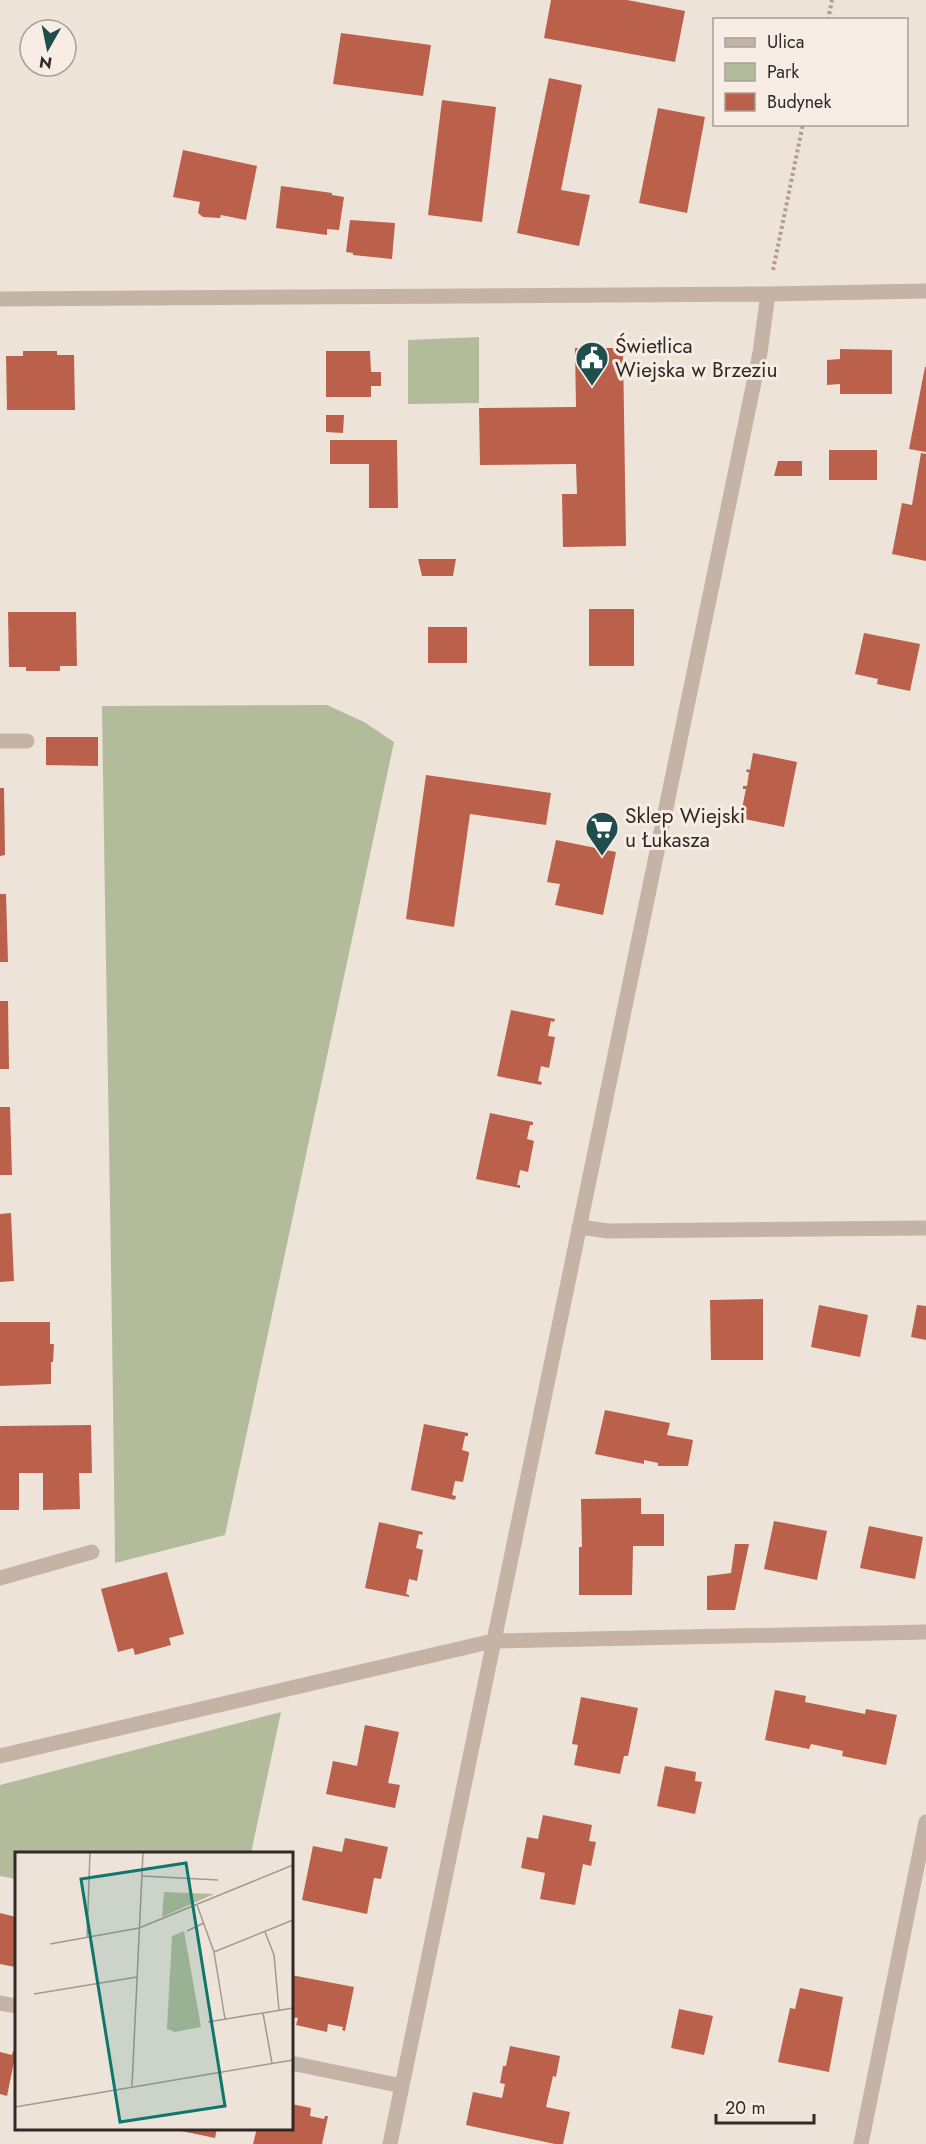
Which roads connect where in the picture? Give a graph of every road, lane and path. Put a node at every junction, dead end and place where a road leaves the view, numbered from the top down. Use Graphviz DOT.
graph roads {
  1 [pos="832,0"];
  2 [pos="828,18"];
  3 [pos="803,126"];
  4 [pos="926,291"];
  5 [pos="768,294"];
  6 [pos="0,299"];
  7 [pos="0,741"];
  8 [pos="27,741"];
  9 [pos="579,1227"];
  10 [pos="926,1228"];
  11 [pos="92,1552"];
  12 [pos="0,1578"];
  13 [pos="926,1632"];
  14 [pos="493,1641"];
  15 [pos="0,1756"];
  16 [pos="926,1822"];
  17 [pos="0,2003"];
  18 [pos="15,2006"];
  19 [pos="292,2063"];
  20 [pos="402,2086"];
  21 [pos="390,2144"];
  22 [pos="861,2144"];
  1 -- 2 [label="path"];
  3 -- 5 [label="path"];
  4 -- 5 [label="street"];
  5 -- 6 [label="street"];
  5 -- 9 [label="street"];
  7 -- 8 [label="street"];
  9 -- 10 [label="street"];
  9 -- 14 [label="street"];
  11 -- 12 [label="street"];
  13 -- 14 [label="street"];
  14 -- 15 [label="street"];
  14 -- 20 [label="street"];
  16 -- 22 [label="street"];
  17 -- 18 [label="street"];
  19 -- 20 [label="street"];
  20 -- 21 [label="street"];
}
